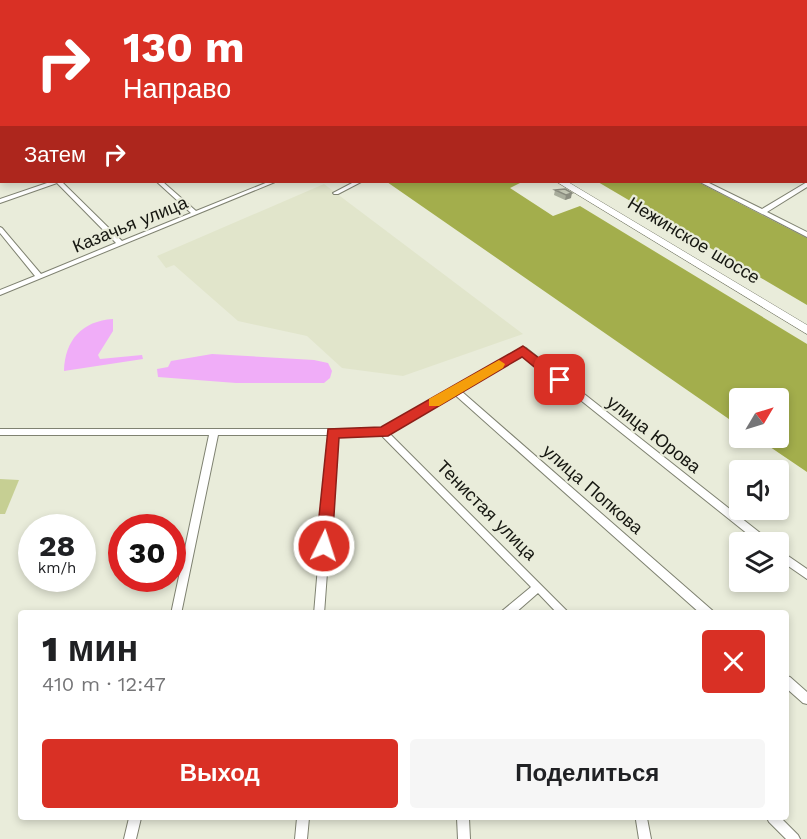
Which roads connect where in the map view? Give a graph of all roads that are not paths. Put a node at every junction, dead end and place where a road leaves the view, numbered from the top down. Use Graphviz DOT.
graph roads {
  1 [pos="51,183"];
  2 [pos="60,183"];
  3 [pos="160,183"];
  4 [pos="260,183"];
  5 [pos="356,183"];
  6 [pos="563,183"];
  7 [pos="571,183"];
  8 [pos="705,183"];
  9 [pos="807,184"];
  10 [pos="336,193"];
  11 [pos="0,201"];
  12 [pos="762,212"];
  13 [pos="195,213"];
  14 [pos="0,229"];
  15 [pos="807,235"];
  16 [pos="121,244"];
  17 [pos="40,277"];
  18 [pos="0,293"];
  19 [pos="807,325"];
  20 [pos="807,330"];
  21 [pos="455,390"];
  22 [pos="0,432"];
  23 [pos="383,432"];
  24 [pos="214,433"];
  25 [pos="333,433"];
  26 [pos="752,532"];
  27 [pos="789,561"];
  28 [pos="807,575"];
  29 [pos="538,587"];
  30 [pos="177,610"];
  31 [pos="319,610"];
  32 [pos="511,610"];
  33 [pos="561,610"];
  34 [pos="704,610"];
  35 [pos="789,684"];
  36 [pos="807,699"];
  37 [pos="135,820"];
  38 [pos="303,820"];
  39 [pos="463,820"];
  40 [pos="641,820"];
  41 [pos="775,820"];
  42 [pos="130,839"];
  43 [pos="301,839"];
  44 [pos="464,839"];
  45 [pos="645,839"];
  46 [pos="794,839"];
  1 -- 11 [label="street"];
  2 -- 16 [label="street"];
  3 -- 13 [label="street"];
  4 -- 13 [label="street, Казачья улица"];
  5 -- 10 [label="street"];
  6 -- 20 [label="main road, Нежинское шоссе"];
  7 -- 19 [label="main road, Нежинское шоссе"];
  8 -- 12 [label="street"];
  9 -- 12 [label="street"];
  12 -- 15 [label="street"];
  13 -- 16 [label="street, Казачья улица"];
  14 -- 17 [label="street"];
  16 -- 17 [label="street, Казачья улица"];
  17 -- 18 [label="street, Казачья улица"];
  21 -- 23 [label="street"];
  21 -- 26 [label="street, улица Юрова"];
  21 -- 34 [label="street, улица Попкова"];
  22 -- 24 [label="street"];
  23 -- 25 [label="street"];
  23 -- 29 [label="street, Тенистая улица"];
  24 -- 25 [label="street"];
  24 -- 30 [label="street"];
  25 -- 31 [label="street"];
  27 -- 28 [label="street"];
  29 -- 32 [label="street"];
  29 -- 33 [label="street, Тенистая улица"];
  35 -- 36 [label="street"];
  37 -- 42 [label="street"];
  38 -- 43 [label="street"];
  39 -- 44 [label="street"];
  40 -- 45 [label="street"];
  41 -- 46 [label="street"];
}
